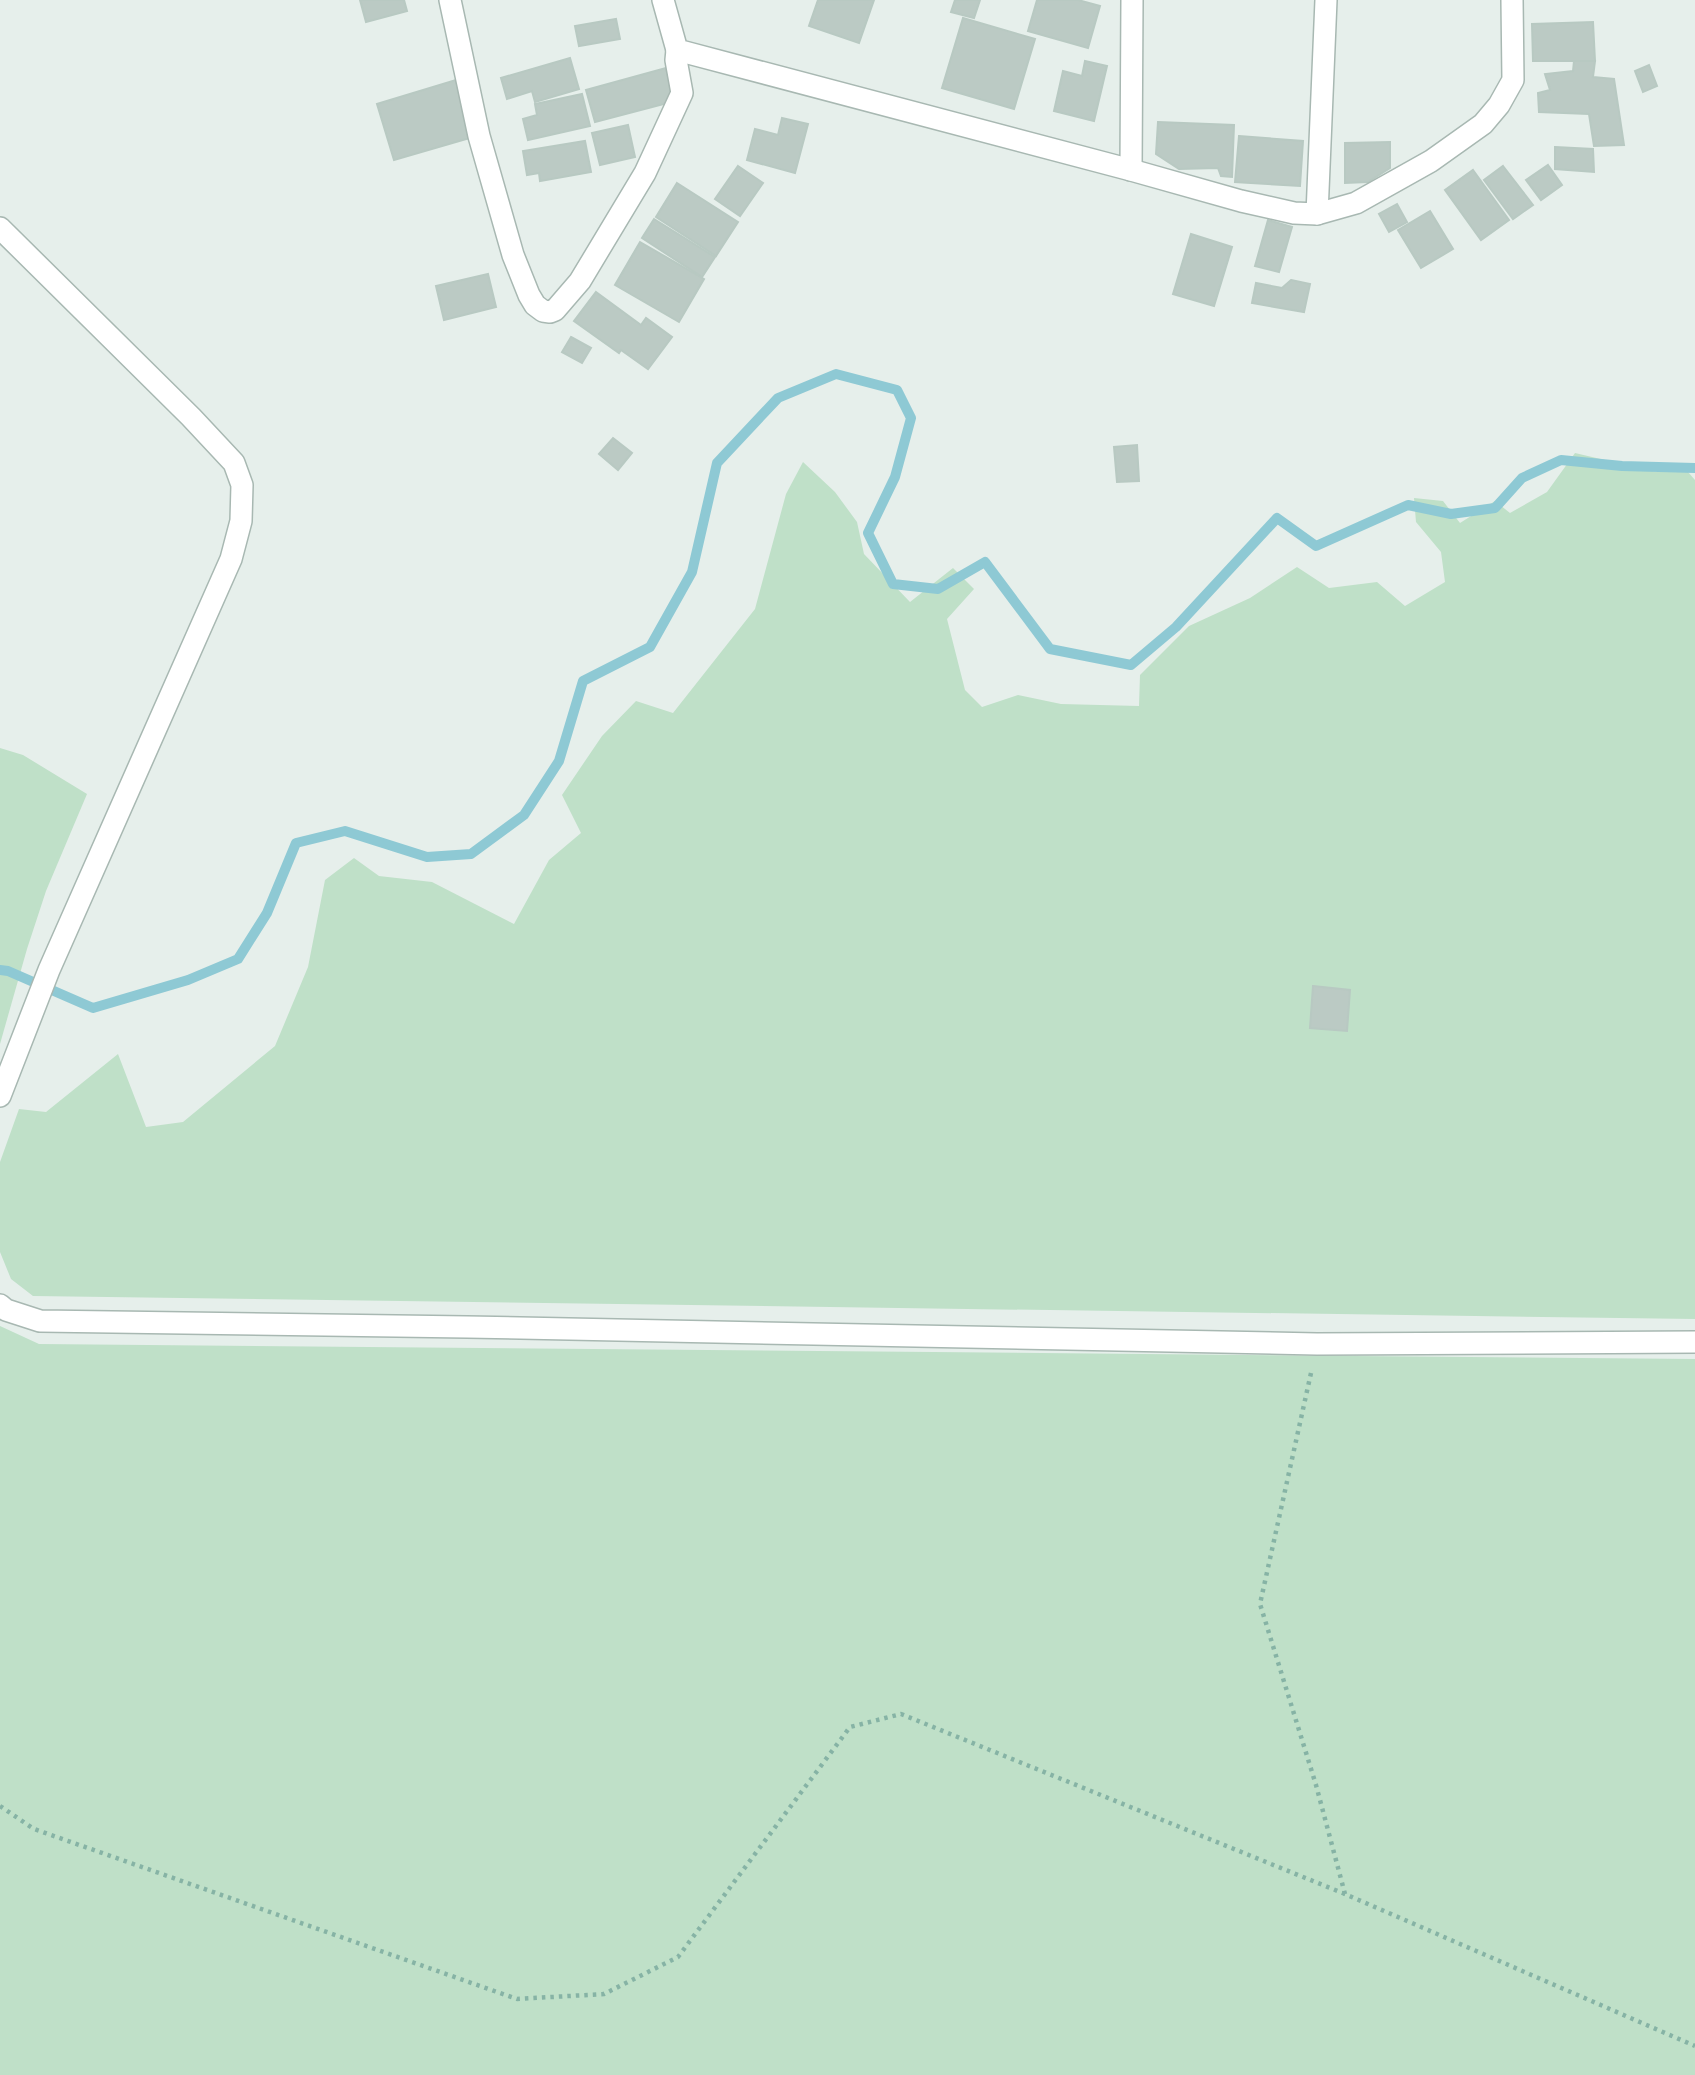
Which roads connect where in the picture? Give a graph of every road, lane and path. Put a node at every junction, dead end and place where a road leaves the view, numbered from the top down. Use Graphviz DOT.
graph roads {
  1 [pos="450,0"];
  2 [pos="663,0"];
  3 [pos="1132,0"];
  4 [pos="1326,0"];
  5 [pos="1512,0"];
  6 [pos="677,50"];
  7 [pos="1131,170"];
  8 [pos="1317,214"];
  9 [pos="0,228"];
  10 [pos="0,1096"];
  11 [pos="0,1305"];
  12 [pos="1695,1342"];
  13 [pos="1317,1344"];
  14 [pos="0,1806"];
  15 [pos="1345,1894"];
  16 [pos="1695,2046"];
  1 -- 6 [label="street"];
  2 -- 6 [label="street"];
  3 -- 7 [label="street"];
  4 -- 8 [label="street"];
  5 -- 8 [label="street"];
  6 -- 7 [label="street"];
  7 -- 8 [label="street"];
  9 -- 10 [label="street"];
  11 -- 13 [label="street"];
  12 -- 13 [label="street"];
  13 -- 15 [label="path"];
  14 -- 15 [label="path"];
  15 -- 16 [label="path"];
}
